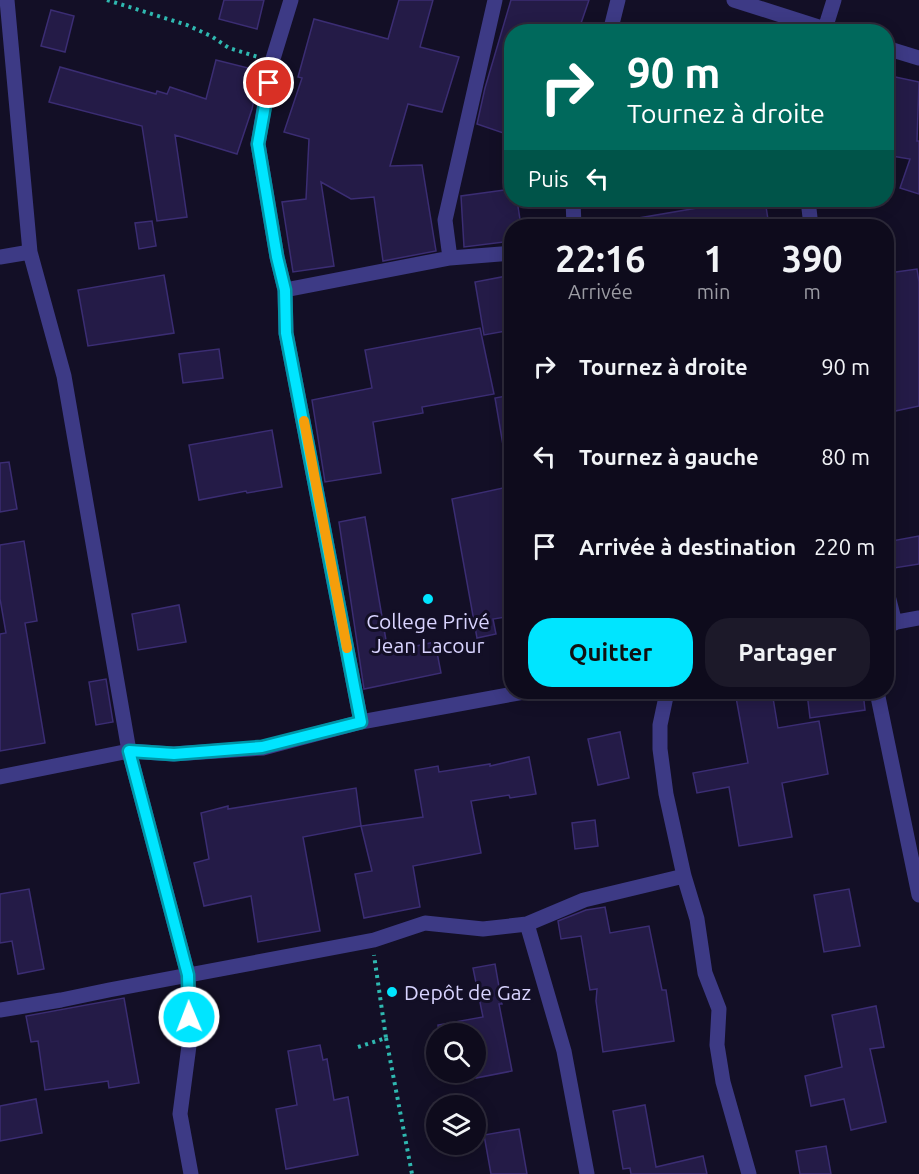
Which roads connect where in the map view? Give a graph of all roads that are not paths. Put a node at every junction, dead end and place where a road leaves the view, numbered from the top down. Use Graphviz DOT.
graph roads {
  1 [pos="6,0"];
  2 [pos="291,0"];
  3 [pos="495,0"];
  4 [pos="618,0"];
  5 [pos="734,0"];
  6 [pos="834,0"];
  7 [pos="612,24"];
  8 [pos="807,24"];
  9 [pos="829,24"];
  10 [pos="894,50"];
  11 [pos="919,58"];
  12 [pos="7,69"];
  13 [pos="30,252"];
  14 [pos="504,254"];
  15 [pos="0,257"];
  16 [pos="450,258"];
  17 [pos="285,290"];
  18 [pos="919,618"];
  19 [pos="894,622"];
  20 [pos="504,696"];
  21 [pos="666,699"];
  22 [pos="878,699"];
  23 [pos="361,722"];
  24 [pos="129,751"];
  25 [pos="0,777"];
  26 [pos="684,876"];
  27 [pos="919,895"];
  28 [pos="527,924"];
  29 [pos="188,975"];
  30 [pos="0,1011"];
  31 [pos="191,1174"];
  32 [pos="587,1174"];
  33 [pos="749,1174"];
  1 -- 12 [label="street"];
  2 -- 17 [label="street"];
  3 -- 16 [label="street"];
  4 -- 7 [label="street"];
  5 -- 8 [label="street"];
  6 -- 9 [label="street"];
  10 -- 11 [label="street"];
  12 -- 13 [label="street"];
  13 -- 15 [label="street"];
  13 -- 24 [label="street"];
  14 -- 16 [label="street"];
  16 -- 17 [label="street"];
  17 -- 23 [label="street"];
  18 -- 19 [label="street"];
  20 -- 23 [label="street"];
  21 -- 26 [label="street"];
  22 -- 27 [label="street"];
  23 -- 24 [label="street"];
  24 -- 25 [label="street"];
  24 -- 29 [label="street"];
  26 -- 28 [label="street"];
  26 -- 33 [label="street"];
  28 -- 29 [label="street"];
  28 -- 32 [label="street"];
  29 -- 30 [label="street"];
  29 -- 31 [label="street"];
}
